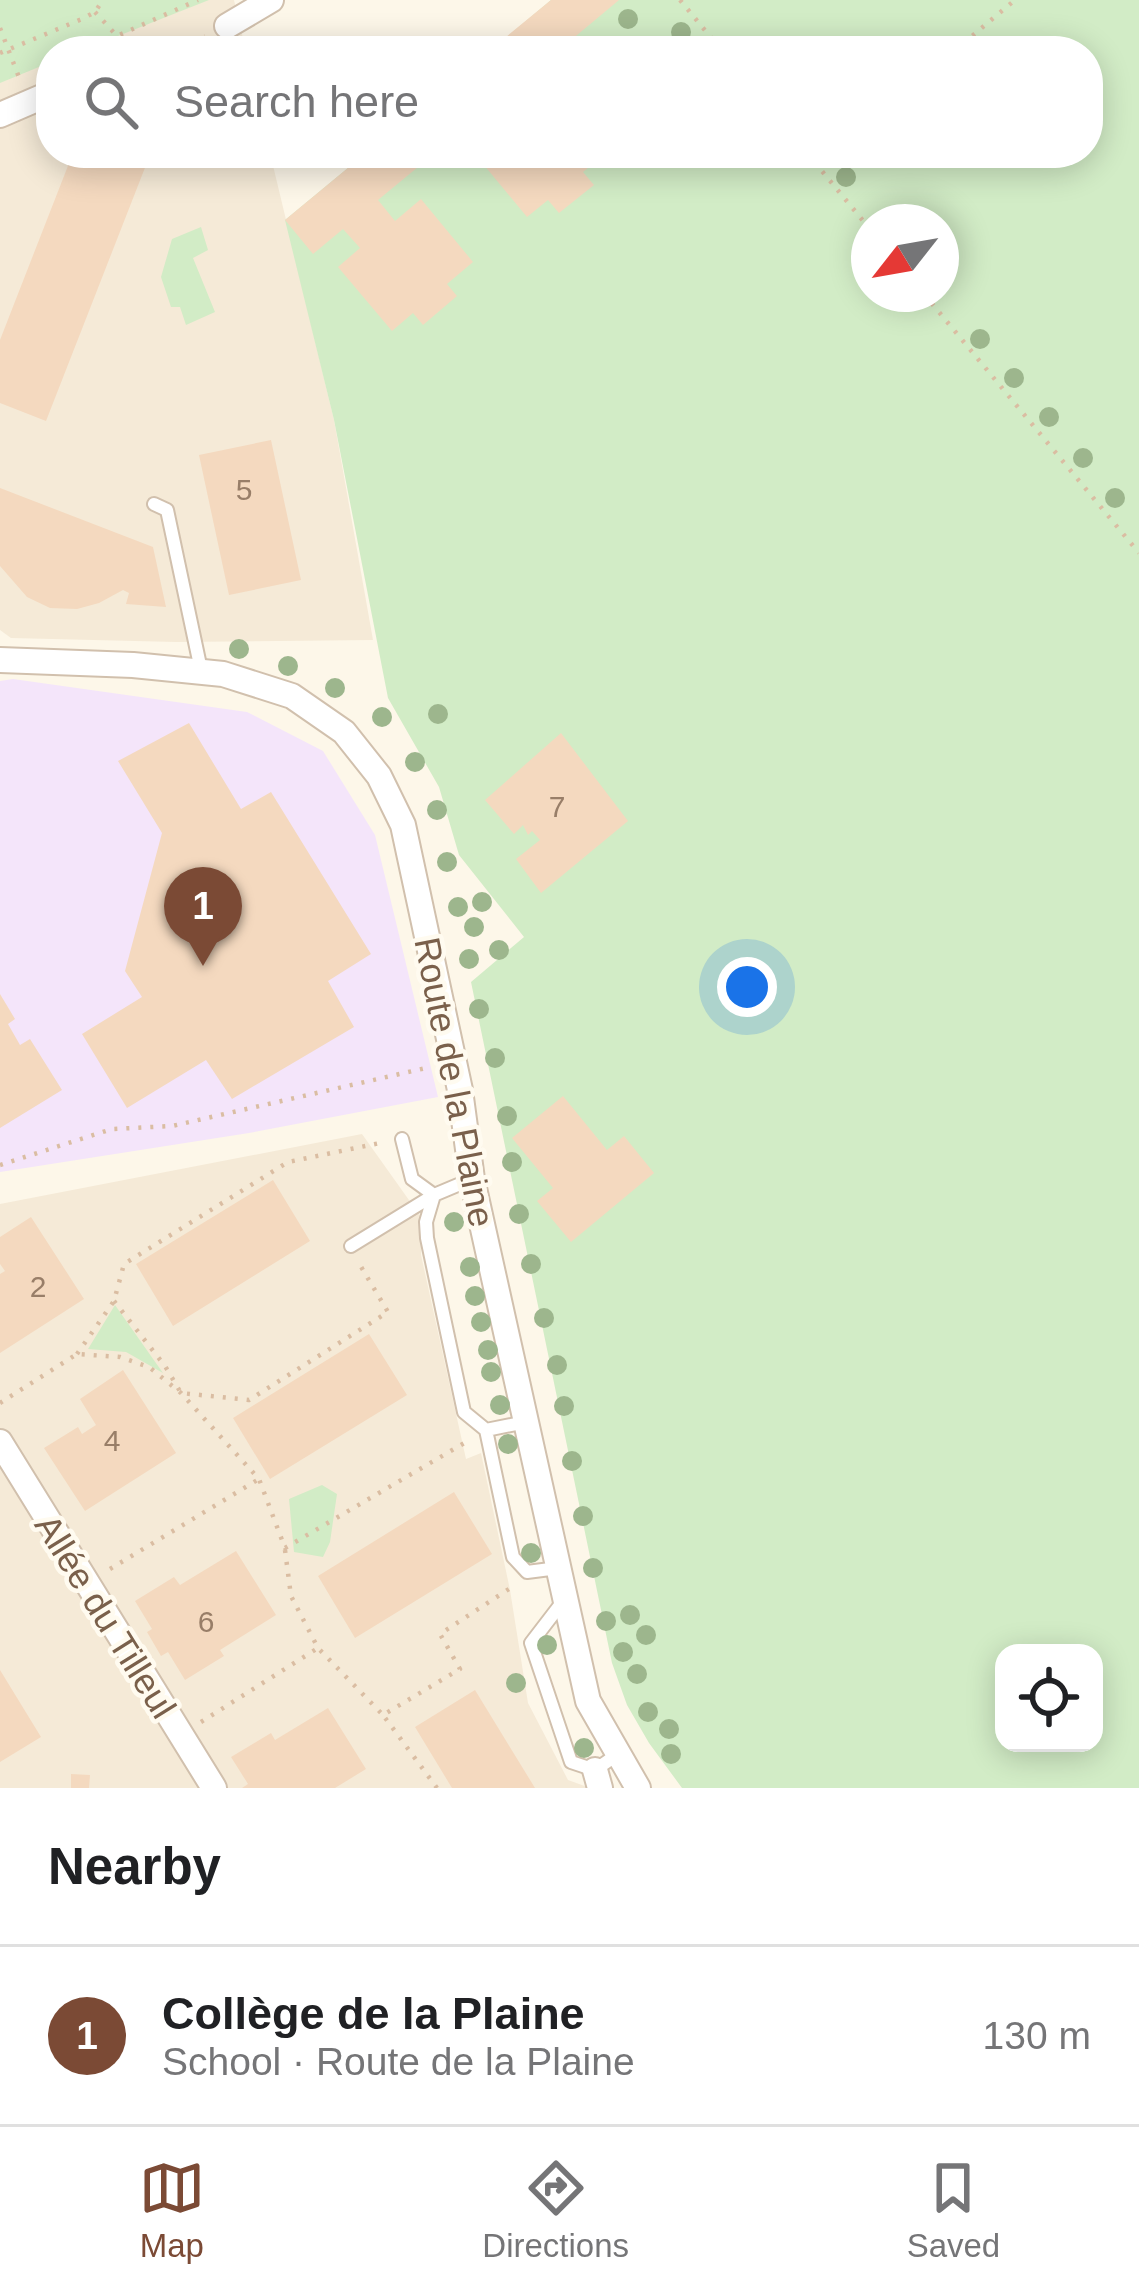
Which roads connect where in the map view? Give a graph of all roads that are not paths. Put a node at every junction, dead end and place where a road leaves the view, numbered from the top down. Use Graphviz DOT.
graph roads {
  1 [pos="271,0"];
  2 [pos="227,26"];
  3 [pos="36,99"];
  4 [pos="0,115"];
  5 [pos="154,504"];
  6 [pos="0,660"];
  7 [pos="201,671"];
  8 [pos="402,1139"];
  9 [pos="472,1179"];
  10 [pos="434,1195"];
  11 [pos="350,1246"];
  12 [pos="527,1422"];
  13 [pos="486,1430"];
  14 [pos="0,1442"];
  15 [pos="558,1568"];
  16 [pos="565,1599"];
  17 [pos="618,1754"];
  18 [pos="597,1779"];
  19 [pos="214,1788"];
  20 [pos="638,1788"];
  1 -- 2 [label="street"];
  3 -- 4 [label="street"];
  5 -- 7 [label="lane"];
  6 -- 7 [label="street, Route de la Plaine"];
  7 -- 9 [label="street, Route de la Plaine"];
  8 -- 10 [label="lane"];
  9 -- 10 [label="lane"];
  9 -- 12 [label="street, Route de la Plaine"];
  10 -- 11 [label="lane"];
  10 -- 13 [label="lane"];
  12 -- 13 [label="lane"];
  12 -- 15 [label="street, Route de la Plaine"];
  13 -- 15 [label="lane"];
  14 -- 19 [label="street, Allée du Tilleul"];
  15 -- 16 [label="street, Route de la Plaine"];
  16 -- 17 [label="street, Route de la Plaine"];
  16 -- 18 [label="lane"];
  17 -- 18 [label="lane"];
  17 -- 20 [label="street, Route de la Plaine"];
}
